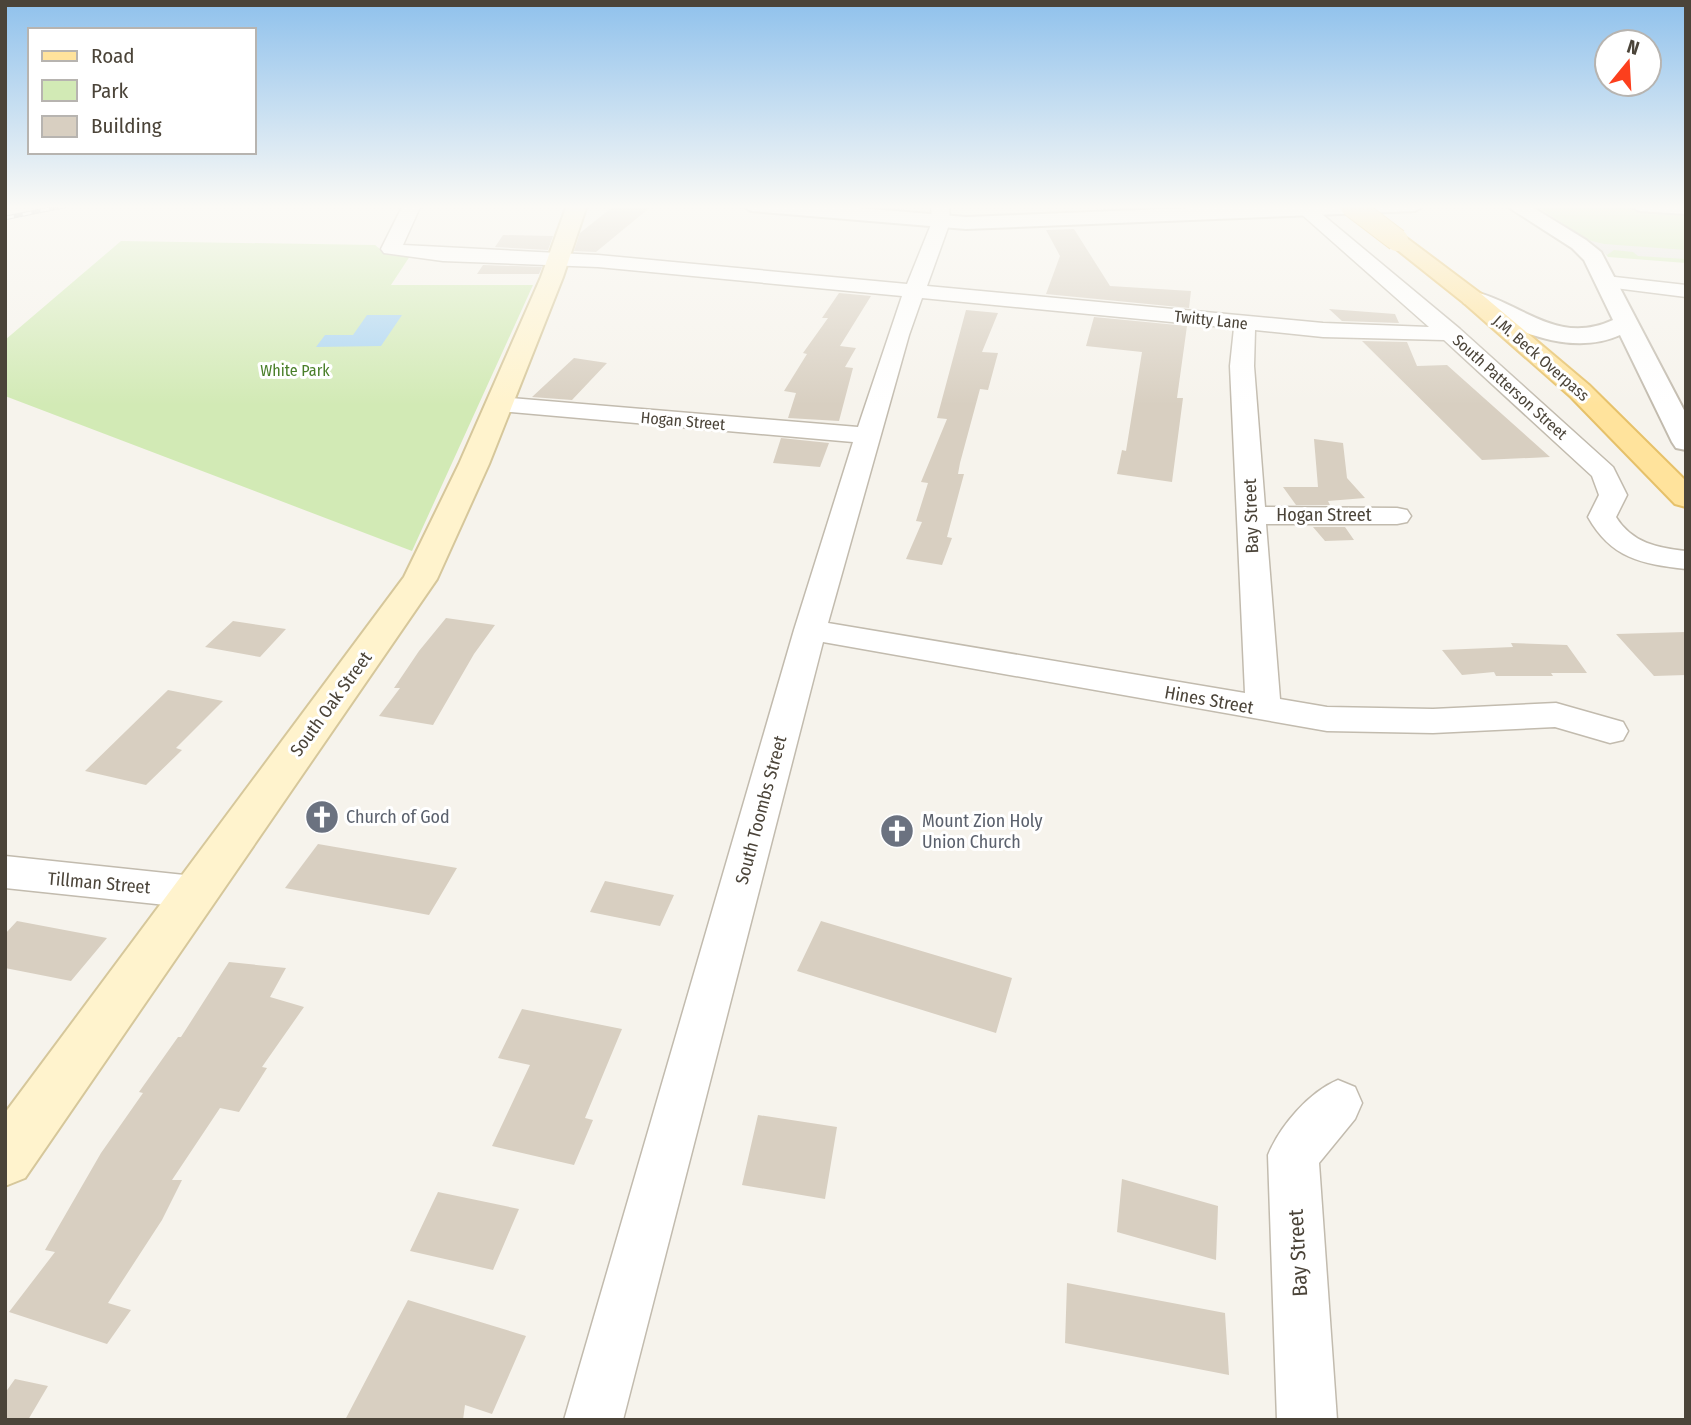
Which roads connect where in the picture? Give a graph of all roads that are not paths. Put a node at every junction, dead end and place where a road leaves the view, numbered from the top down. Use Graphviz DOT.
graph roads {
  1 [pos="554,272"];
  2 [pos="712,272"];
  3 [pos="920,272"];
  4 [pos="1378,272"];
  5 [pos="1438,272"];
  6 [pos="1601,272"];
  7 [pos="1606,282"];
  8 [pos="914,290"];
  9 [pos="1686,291"];
  10 [pos="1472,298"];
  11 [pos="1245,323"];
  12 [pos="1625,323"];
  13 [pos="1452,334"];
  14 [pos="499,404"];
  15 [pos="868,436"];
  16 [pos="1686,442"];
  17 [pos="1686,498"];
  18 [pos="1251,515"];
  19 [pos="1396,516"];
  20 [pos="1686,559"];
  21 [pos="810,630"];
  22 [pos="1263,710"];
  23 [pos="1610,731"];
  24 [pos="5,872"];
  25 [pos="194,892"];
  26 [pos="1338,1103"];
  27 [pos="5,1159"];
  28 [pos="593,1420"];
  29 [pos="1307,1420"];
  1 -- 14 [label="main road, South Oak Street"];
  2 -- 8 [label="street, Twitty Lane"];
  3 -- 8 [label="street, South Toombs Street"];
  4 -- 13 [label="street, South Patterson Street"];
  5 -- 10 [label="main road, J.M. Beck Overpass, bridge"];
  6 -- 7 [label="street"];
  7 -- 9 [label="street"];
  7 -- 12 [label="street"];
  8 -- 11 [label="street, Twitty Lane"];
  8 -- 15 [label="street, South Toombs Street"];
  10 -- 12 [label="street"];
  10 -- 17 [label="main road, J.M. Beck Overpass"];
  11 -- 13 [label="street, Twitty Lane"];
  11 -- 18 [label="street, Bay Street"];
  12 -- 16 [label="street"];
  13 -- 20 [label="street, South Patterson Street"];
  14 -- 15 [label="street, Hogan Street"];
  14 -- 25 [label="main road, South Oak Street"];
  15 -- 21 [label="street, South Toombs Street"];
  18 -- 19 [label="street, Hogan Street"];
  18 -- 22 [label="street, Bay Street"];
  21 -- 22 [label="street, Hines Street"];
  21 -- 28 [label="street, South Toombs Street"];
  22 -- 23 [label="street, Hines Street"];
  24 -- 25 [label="street, Tillman Street"];
  25 -- 27 [label="main road, South Oak Street"];
  26 -- 29 [label="street, Bay Street"];
}
